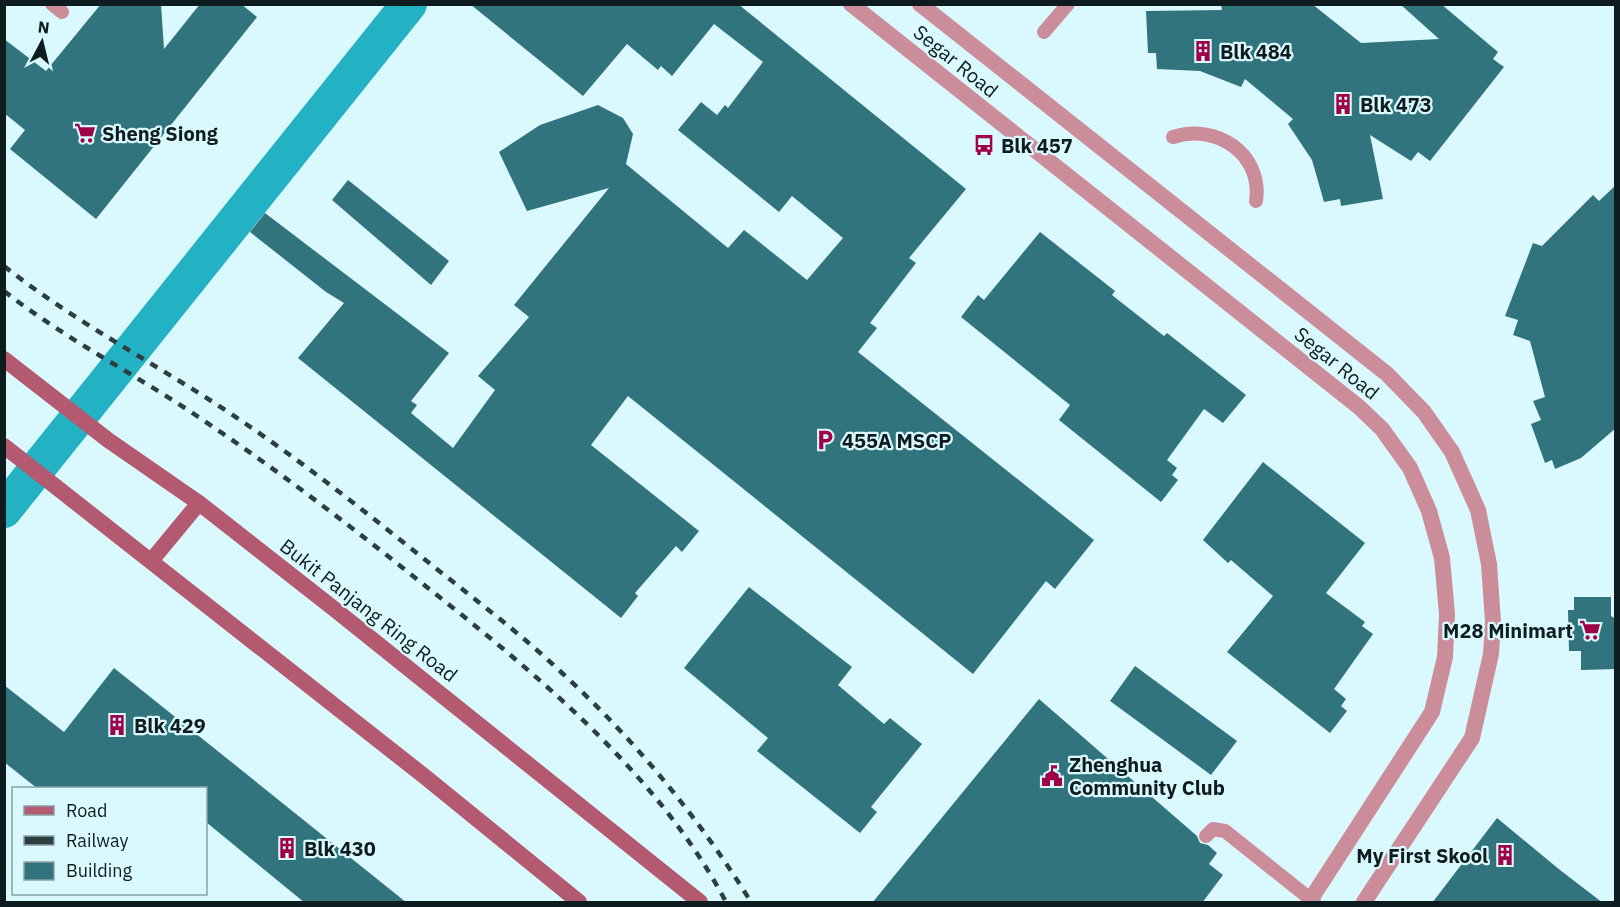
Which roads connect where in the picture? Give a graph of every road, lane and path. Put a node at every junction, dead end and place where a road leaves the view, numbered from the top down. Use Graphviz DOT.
graph roads {
  1 [pos="851,4"];
  2 [pos="920,4"];
  3 [pos="1068,4"];
  4 [pos="1044,32"];
  5 [pos="1173,137"];
  6 [pos="1256,201"];
  7 [pos="4,358"];
  8 [pos="4,446"];
  9 [pos="200,503"];
  10 [pos="151,561"];
  11 [pos="1206,836"];
  12 [pos="1311,902"];
  13 [pos="579,903"];
  14 [pos="700,903"];
  15 [pos="1364,903"];
  1 -- 12 [label="street, Segar Road"];
  2 -- 15 [label="street, Segar Road"];
  3 -- 4 [label="lane"];
  5 -- 6 [label="lane"];
  7 -- 9 [label="main road, Bukit Panjang Ring Road"];
  8 -- 10 [label="main road"];
  9 -- 10 [label="main road"];
  9 -- 14 [label="main road, Bukit Panjang Ring Road"];
  10 -- 13 [label="main road"];
  11 -- 12 [label="lane"];
}
